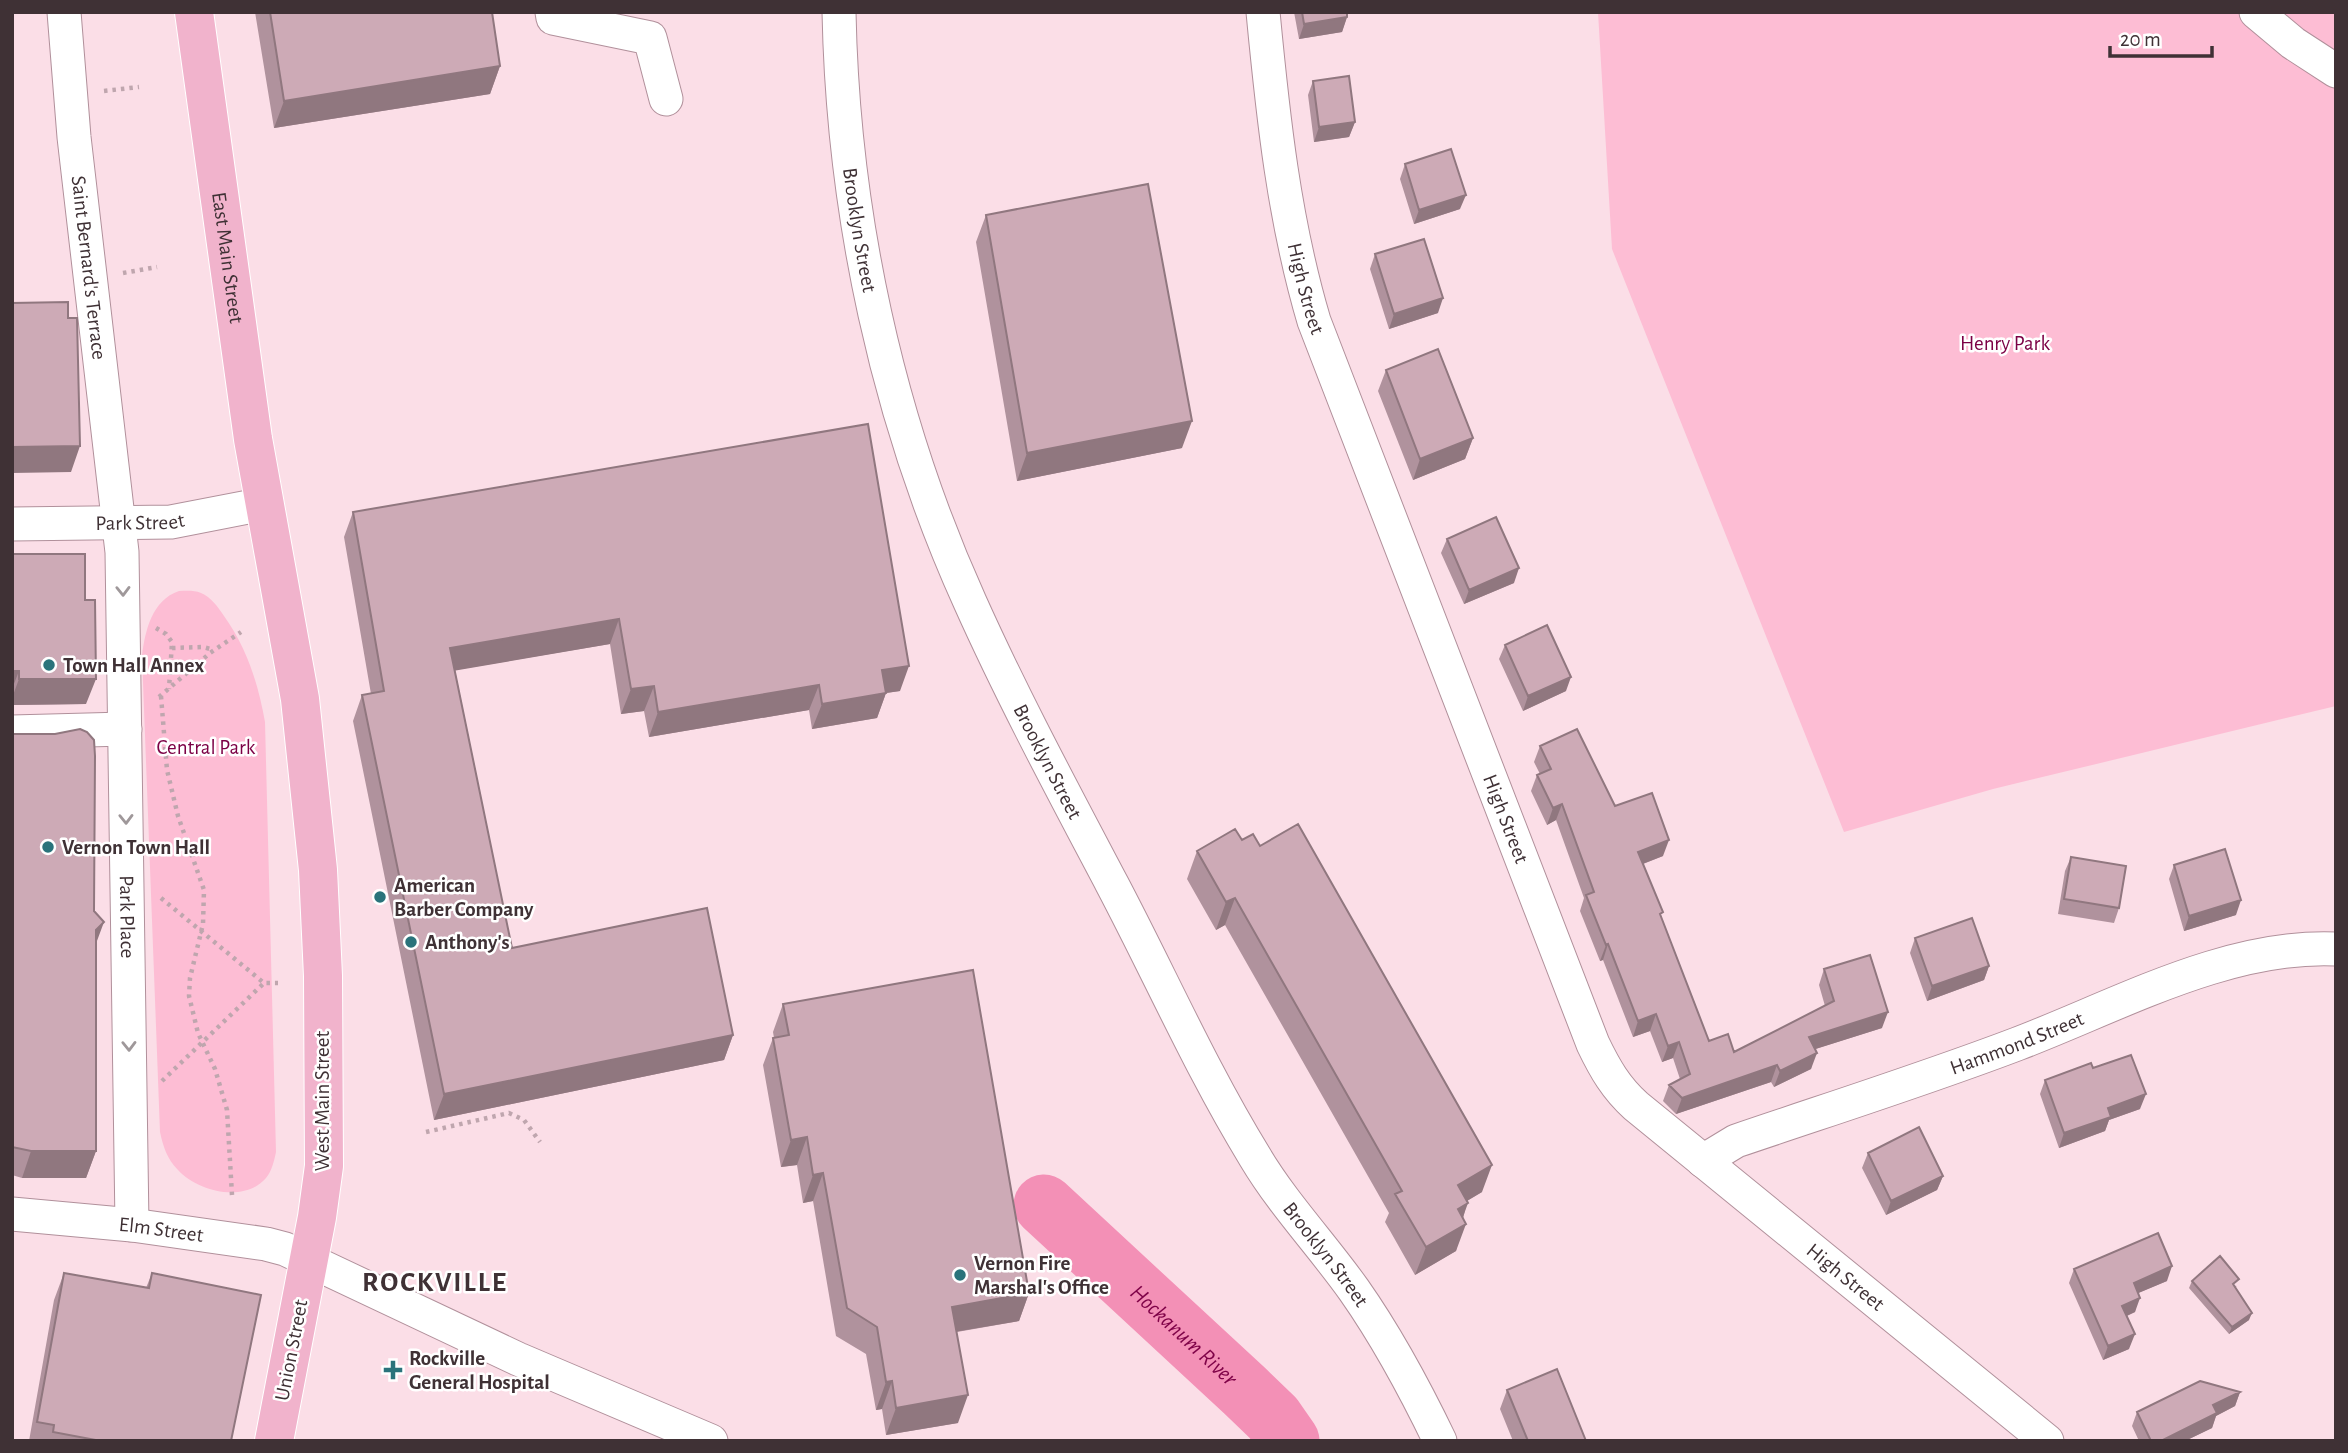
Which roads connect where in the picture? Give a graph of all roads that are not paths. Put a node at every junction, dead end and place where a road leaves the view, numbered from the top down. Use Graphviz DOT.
graph roads {
  1 [pos="64,12"];
  2 [pos="194,12"];
  3 [pos="552,12"];
  4 [pos="839,12"];
  5 [pos="1263,12"];
  6 [pos="2256,12"];
  7 [pos="2336,71"];
  8 [pos="666,99"];
  9 [pos="264,504"];
  10 [pos="119,523"];
  11 [pos="12,524"];
  12 [pos="125,729"];
  13 [pos="12,732"];
  14 [pos="2336,949"];
  15 [pos="1703,1161"];
  16 [pos="12,1214"];
  17 [pos="132,1225"];
  18 [pos="309,1259"];
  19 [pos="274,1441"];
  20 [pos="711,1441"];
  21 [pos="1440,1441"];
  22 [pos="2047,1441"];
  1 -- 10 [label="street, Saint Bernard's Terrace"];
  2 -- 9 [label="main road, East Main Street"];
  3 -- 8 [label="street"];
  4 -- 21 [label="street, Brooklyn Street"];
  5 -- 15 [label="street, High Street"];
  6 -- 7 [label="street"];
  9 -- 10 [label="street, Park Street"];
  9 -- 18 [label="main road, West Main Street"];
  10 -- 11 [label="street, Park Street"];
  10 -- 12 [label="street, Park Place, one-way"];
  12 -- 13 [label="street"];
  12 -- 17 [label="street, Park Place, one-way"];
  14 -- 15 [label="street, Hammond Street"];
  15 -- 22 [label="street, High Street"];
  16 -- 17 [label="street, Elm Street"];
  17 -- 18 [label="street, Elm Street"];
  18 -- 19 [label="main road, Union Street"];
  18 -- 20 [label="street"];
}
